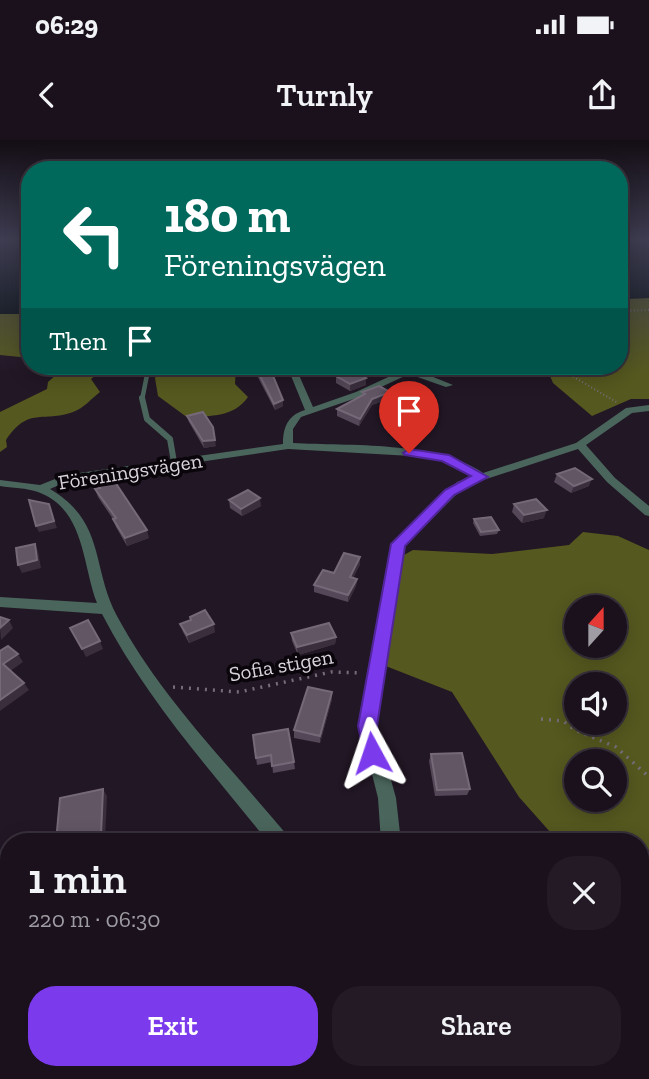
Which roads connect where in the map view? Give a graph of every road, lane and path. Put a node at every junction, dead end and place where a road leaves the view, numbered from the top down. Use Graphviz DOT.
graph roads {
  1 [pos="649,310"];
  2 [pos="628,311"];
  3 [pos="147,375"];
  4 [pos="295,375"];
  5 [pos="398,375"];
  6 [pos="426,375"];
  7 [pos="570,375"];
  8 [pos="449,385"];
  9 [pos="649,408"];
  10 [pos="629,410"];
  11 [pos="310,411"];
  12 [pos="580,445"];
  13 [pos="288,446"];
  14 [pos="174,462"];
  15 [pos="481,477"];
  16 [pos="0,483"];
  17 [pos="41,489"];
  18 [pos="649,512"];
  19 [pos="0,602"];
  20 [pos="106,609"];
  21 [pos="375,676"];
  22 [pos="150,684"];
  23 [pos="541,719"];
  24 [pos="649,777"];
  25 [pos="269,833"];
  26 [pos="391,833"];
  1 -- 2 [label="path"];
  3 -- 14 [label="lane"];
  4 -- 11 [label="street"];
  5 -- 11 [label="street"];
  6 -- 8 [label="street"];
  7 -- 10 [label="path"];
  9 -- 10 [label="street"];
  10 -- 12 [label="street"];
  11 -- 13 [label="street"];
  12 -- 15 [label="street"];
  12 -- 18 [label="street"];
  13 -- 14 [label="street, Föreningsvägen"];
  13 -- 15 [label="street, Föreningsvägen"];
  14 -- 17 [label="street, Föreningsvägen"];
  15 -- 21 [label="street"];
  16 -- 17 [label="street"];
  17 -- 20 [label="street, Föreningsvägen"];
  19 -- 20 [label="street"];
  20 -- 22 [label="street, Föreningsvägen"];
  21 -- 22 [label="path, Sofia stigen"];
  21 -- 26 [label="street"];
  22 -- 25 [label="street, Föreningsvägen"];
  23 -- 24 [label="path"];
}
